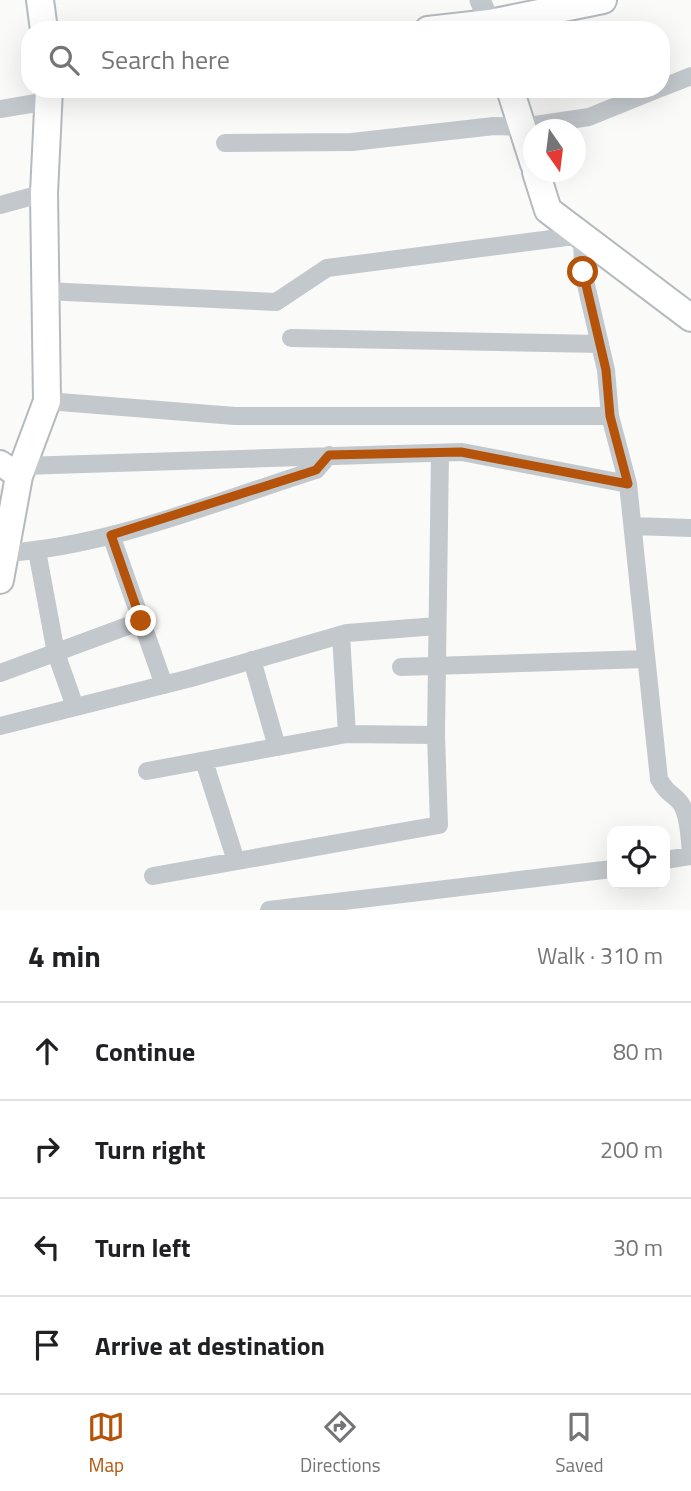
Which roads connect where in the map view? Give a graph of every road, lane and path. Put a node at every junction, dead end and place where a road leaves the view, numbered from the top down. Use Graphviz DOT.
graph roads {
  1 [pos="40,0"];
  2 [pos="603,0"];
  3 [pos="487,18"];
  4 [pos="43,21"];
  5 [pos="691,76"];
  6 [pos="670,85"];
  7 [pos="38,98"];
  8 [pos="49,98"];
  9 [pos="513,98"];
  10 [pos="636,98"];
  11 [pos="0,109"];
  12 [pos="522,127"];
  13 [pos="523,130"];
  14 [pos="225,143"];
  15 [pos="539,182"];
  16 [pos="44,193"];
  17 [pos="0,205"];
  18 [pos="582,235"];
  19 [pos="45,290"];
  20 [pos="691,318"];
  21 [pos="291,338"];
  22 [pos="600,344"];
  23 [pos="47,401"];
  24 [pos="610,416"];
  25 [pos="440,453"];
  26 [pos="329,455"];
  27 [pos="14,469"];
  28 [pos="628,484"];
  29 [pos="5,520"];
  30 [pos="633,526"];
  31 [pos="691,527"];
  32 [pos="111,535"];
  33 [pos="37,551"];
  34 [pos="5,553"];
  35 [pos="0,580"];
  36 [pos="141,621"];
  37 [pos="437,626"];
  38 [pos="341,635"];
  39 [pos="55,653"];
  40 [pos="645,659"];
  41 [pos="252,660"];
  42 [pos="437,666"];
  43 [pos="401,667"];
  44 [pos="0,673"];
  45 [pos="164,685"];
  46 [pos="75,707"];
  47 [pos="0,726"];
  48 [pos="347,734"];
  49 [pos="436,735"];
  50 [pos="278,747"];
  51 [pos="204,761"];
  52 [pos="147,771"];
  53 [pos="691,853"];
  54 [pos="670,859"];
  55 [pos="236,861"];
  56 [pos="607,870"];
  57 [pos="153,876"];
  58 [pos="269,910"];
  1 -- 4 [label="main road"];
  2 -- 3 [label="main road"];
  5 -- 6 [label="street"];
  7 -- 11 [label="street"];
  8 -- 16 [label="main road"];
  9 -- 12 [label="main road"];
  10 -- 12 [label="street"];
  12 -- 13 [label="main road"];
  12 -- 14 [label="street"];
  15 -- 18 [label="main road"];
  16 -- 17 [label="street"];
  16 -- 19 [label="main road"];
  18 -- 19 [label="street"];
  18 -- 20 [label="main road"];
  18 -- 22 [label="street"];
  19 -- 23 [label="main road"];
  21 -- 22 [label="street"];
  22 -- 24 [label="street"];
  23 -- 24 [label="street"];
  23 -- 27 [label="main road"];
  24 -- 28 [label="street"];
  25 -- 26 [label="street"];
  25 -- 28 [label="street"];
  25 -- 37 [label="street"];
  26 -- 27 [label="street"];
  26 -- 32 [label="street"];
  27 -- 29 [label="main road"];
  28 -- 30 [label="street"];
  29 -- 34 [label="main road"];
  30 -- 31 [label="street"];
  30 -- 40 [label="street"];
  32 -- 33 [label="street"];
  32 -- 36 [label="street"];
  33 -- 34 [label="street"];
  33 -- 39 [label="street"];
  34 -- 35 [label="main road"];
  36 -- 39 [label="street"];
  36 -- 45 [label="street"];
  37 -- 38 [label="street"];
  37 -- 42 [label="street"];
  38 -- 41 [label="street"];
  38 -- 48 [label="street"];
  39 -- 44 [label="street"];
  39 -- 46 [label="street"];
  40 -- 42 [label="street"];
  40 -- 53 [label="street"];
  41 -- 45 [label="street"];
  41 -- 50 [label="street"];
  42 -- 43 [label="street"];
  42 -- 49 [label="street"];
  45 -- 46 [label="street"];
  46 -- 47 [label="street"];
  48 -- 49 [label="street"];
  48 -- 50 [label="street"];
  49 -- 55 [label="street"];
  50 -- 51 [label="street"];
  51 -- 52 [label="street"];
  51 -- 55 [label="street"];
  53 -- 54 [label="street"];
  55 -- 57 [label="street"];
  56 -- 58 [label="street"];
}
